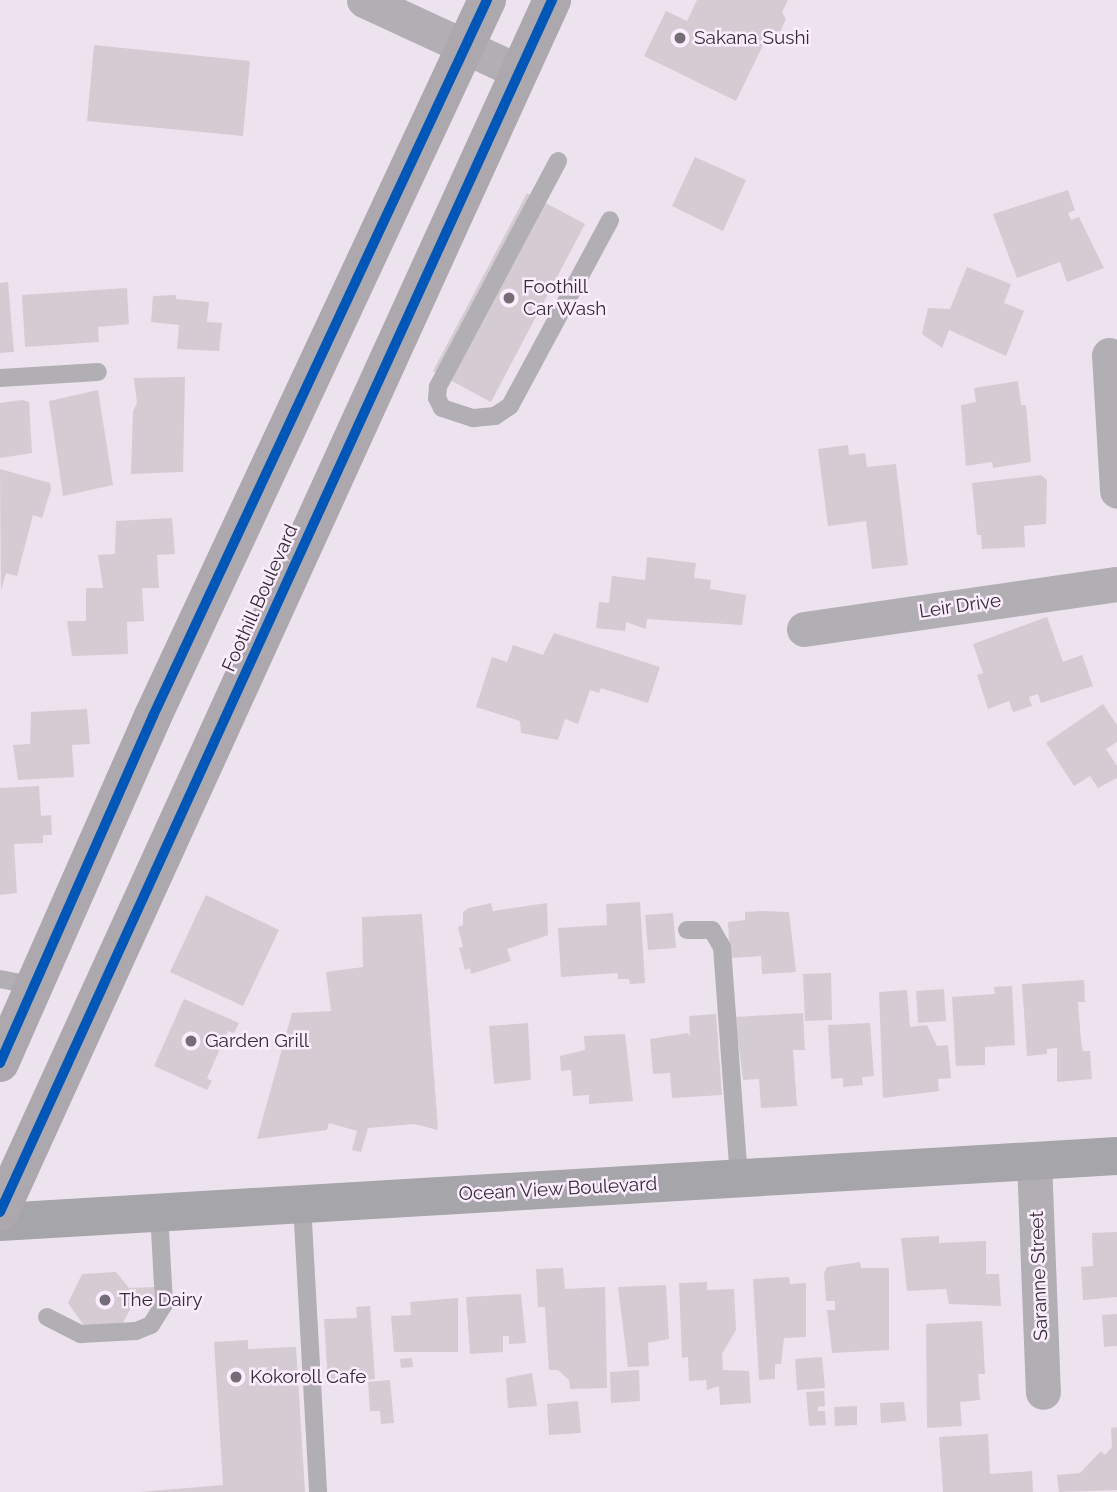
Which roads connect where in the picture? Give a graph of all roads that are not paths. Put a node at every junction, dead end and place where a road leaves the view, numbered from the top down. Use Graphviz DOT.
graph roads {
  1 [pos="365,0"];
  2 [pos="487,0"];
  3 [pos="552,0"];
  4 [pos="466,45"];
  5 [pos="518,71"];
  6 [pos="558,161"];
  7 [pos="610,220"];
  8 [pos="1109,355"];
  9 [pos="97,372"];
  10 [pos="0,378"];
  11 [pos="1117,491"];
  12 [pos="1117,584"];
  13 [pos="804,629"];
  14 [pos="687,930"];
  15 [pos="18,982"];
  16 [pos="0,1063"];
  17 [pos="1117,1156"];
  18 [pos="1034,1160"];
  19 [pos="739,1178"];
  20 [pos="302,1204"];
  21 [pos="0,1212"];
  22 [pos="159,1212"];
  23 [pos="0,1222"];
  24 [pos="47,1317"];
  25 [pos="1043,1392"];
  26 [pos="318,1492"];
  1 -- 4 [label="street"];
  2 -- 4 [label="main road"];
  3 -- 5 [label="main road, Foothill Boulevard"];
  4 -- 5 [label="street"];
  4 -- 15 [label="main road"];
  5 -- 21 [label="main road, Foothill Boulevard"];
  6 -- 7 [label="lane"];
  8 -- 11 [label="street"];
  9 -- 10 [label="lane"];
  12 -- 13 [label="street, Leir Drive"];
  14 -- 19 [label="lane"];
  15 -- 16 [label="main road"];
  17 -- 18 [label="street, Ocean View Boulevard"];
  18 -- 19 [label="street, Ocean View Boulevard"];
  18 -- 25 [label="street, Saranne Street"];
  19 -- 20 [label="street, Ocean View Boulevard"];
  20 -- 22 [label="street, Ocean View Boulevard"];
  20 -- 26 [label="lane"];
  22 -- 23 [label="street, Ocean View Boulevard"];
  22 -- 24 [label="lane"];
}
